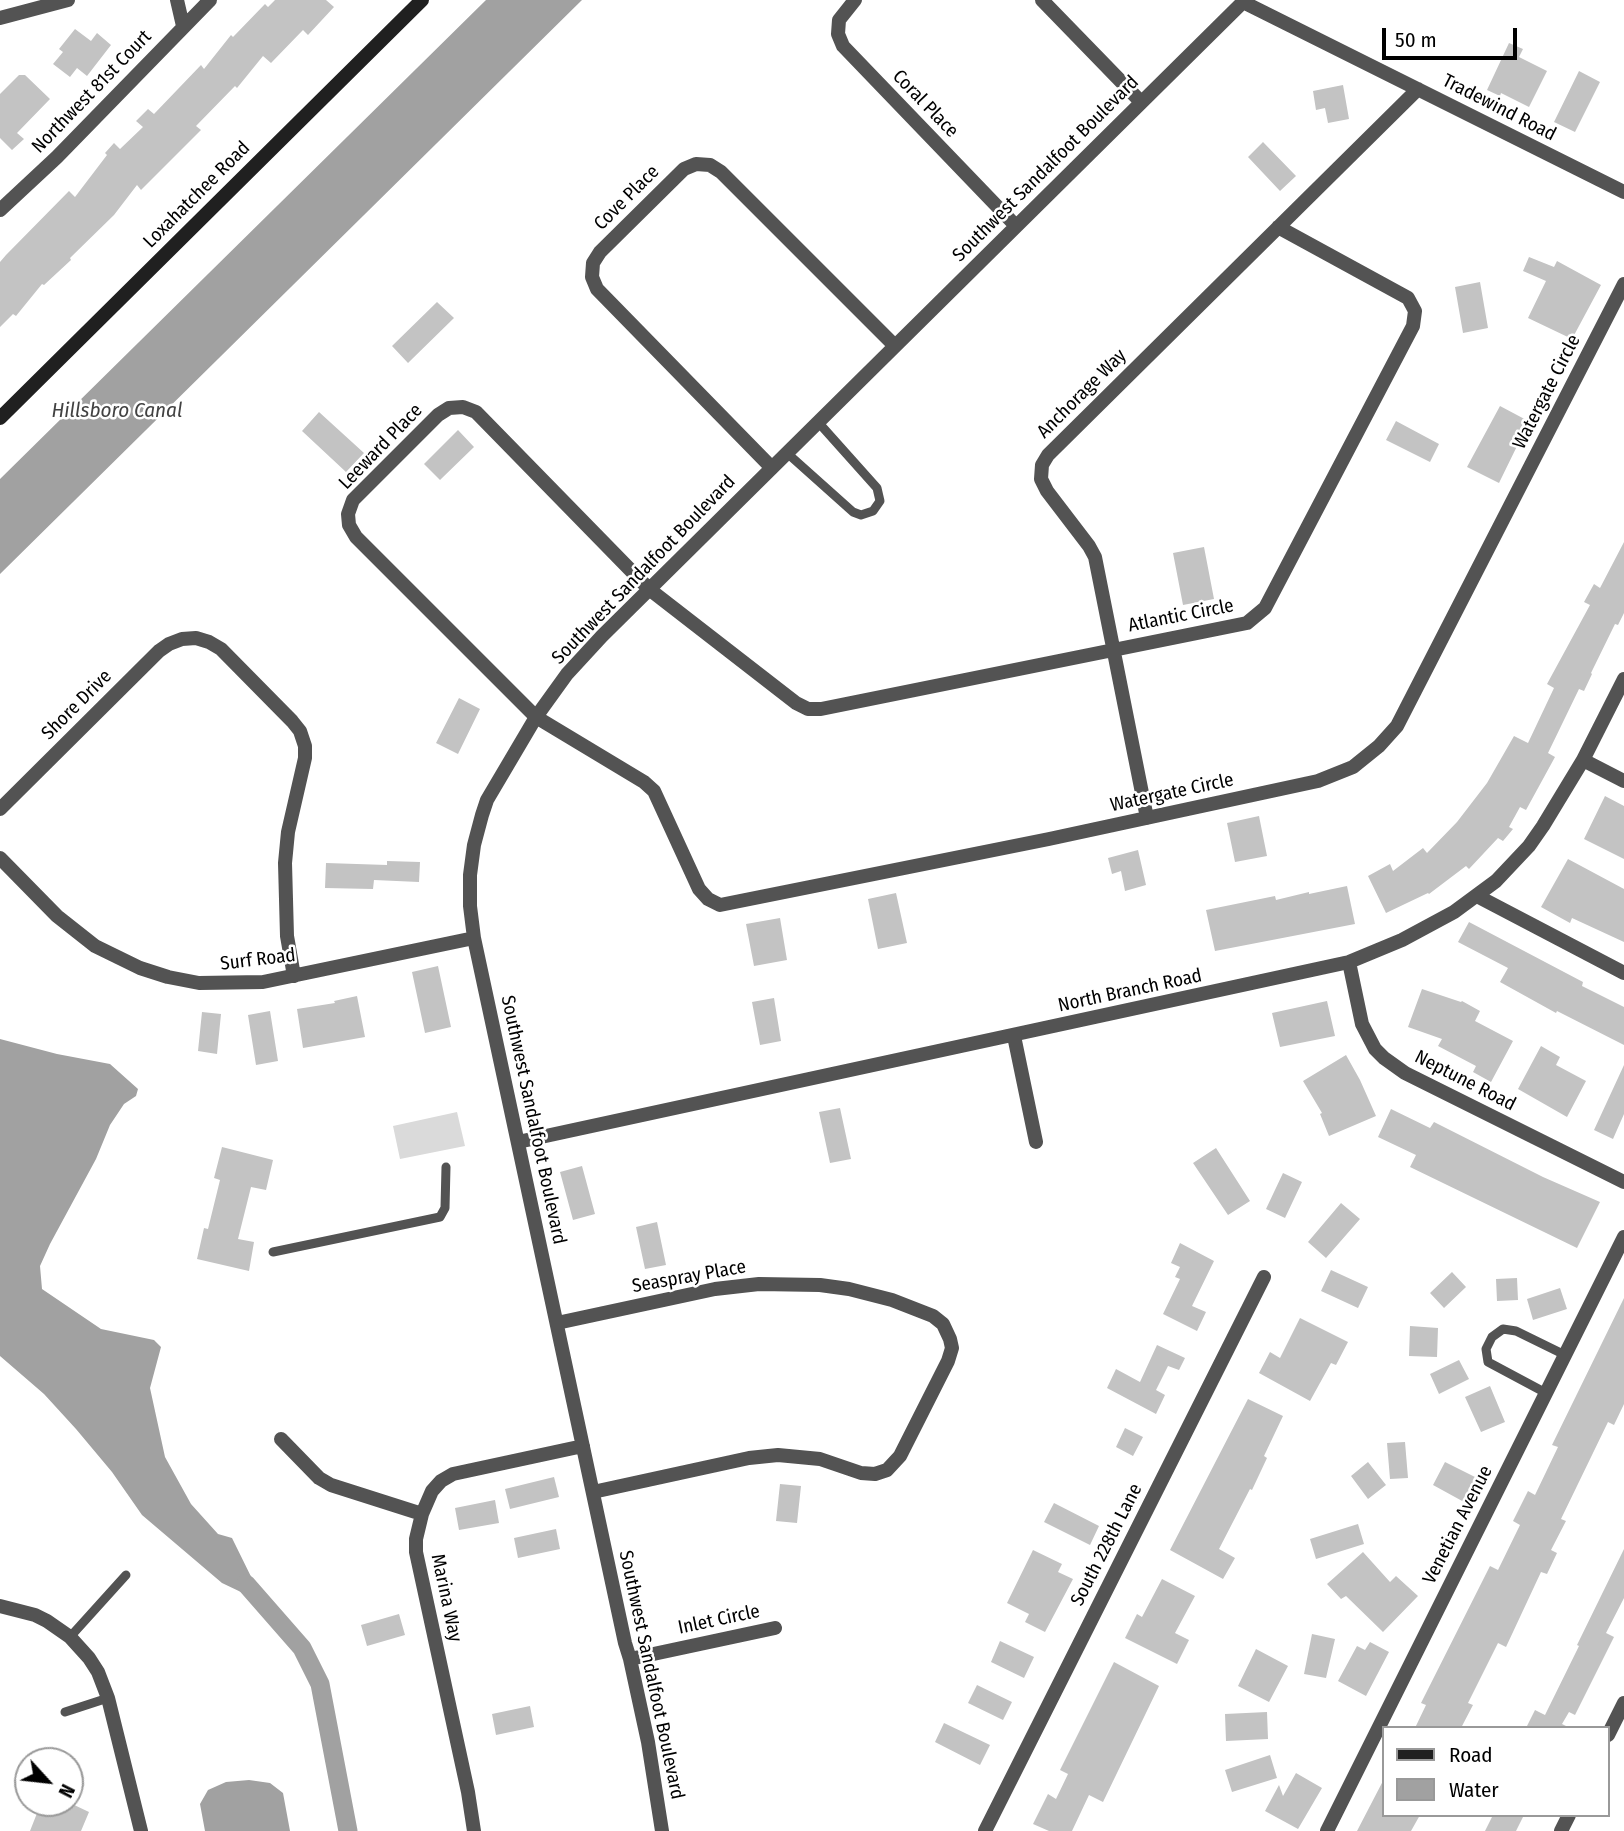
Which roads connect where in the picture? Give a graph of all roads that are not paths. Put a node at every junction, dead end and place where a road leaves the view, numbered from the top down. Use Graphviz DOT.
graph roads {
  1 [pos="68,0"];
  2 [pos="177,0"];
  3 [pos="210,0"];
  4 [pos="422,0"];
  5 [pos="855,0"];
  6 [pos="1042,0"];
  7 [pos="1244,1"];
  8 [pos="0,18"];
  9 [pos="183,26"];
  10 [pos="1418,89"];
  11 [pos="1141,102"];
  12 [pos="1624,192"];
  13 [pos="0,210"];
  14 [pos="1016,226"];
  15 [pos="1278,227"];
  16 [pos="1624,284"];
  17 [pos="895,346"];
  18 [pos="0,418"];
  19 [pos="818,422"];
  20 [pos="787,453"];
  21 [pos="772,468"];
  22 [pos="649,589"];
  23 [pos="1114,649"];
  24 [pos="1624,679"];
  25 [pos="536,717"];
  26 [pos="1583,760"];
  27 [pos="1624,781"];
  28 [pos="0,809"];
  29 [pos="1147,818"];
  30 [pos="0,858"];
  31 [pos="1477,896"];
  32 [pos="474,937"];
  33 [pos="1349,962"];
  34 [pos="1624,973"];
  35 [pos="293,976"];
  36 [pos="1014,1035"];
  37 [pos="518,1142"];
  38 [pos="1036,1142"];
  39 [pos="446,1167"];
  40 [pos="1624,1182"];
  41 [pos="1624,1237"];
  42 [pos="273,1252"];
  43 [pos="1264,1277"];
  44 [pos="556,1323"];
  45 [pos="1565,1355"];
  46 [pos="1546,1393"];
  47 [pos="281,1439"];
  48 [pos="583,1446"];
  49 [pos="593,1492"];
  50 [pos="422,1514"];
  51 [pos="126,1575"];
  52 [pos="0,1606"];
  53 [pos="775,1628"];
  54 [pos="70,1637"];
  55 [pos="630,1659"];
  56 [pos="108,1698"];
  57 [pos="1624,1703"];
  58 [pos="65,1712"];
  59 [pos="1610,1731"];
  60 [pos="141,1831"];
  61 [pos="474,1831"];
  62 [pos="662,1831"];
  63 [pos="985,1831"];
  64 [pos="1326,1831"];
  1 -- 8 [label="street"];
  2 -- 9 [label="street"];
  3 -- 9 [label="street, Northwest 81st Court"];
  4 -- 18 [label="main road, Loxahatchee Road"];
  5 -- 14 [label="street, Coral Place"];
  6 -- 11 [label="street"];
  7 -- 10 [label="street, Tradewind Road"];
  7 -- 11 [label="street, Southwest Sandalfoot Boulevard"];
  9 -- 13 [label="street, Northwest 81st Court"];
  10 -- 12 [label="street, Tradewind Road"];
  10 -- 15 [label="street, Anchorage Way"];
  11 -- 14 [label="street, Southwest Sandalfoot Boulevard"];
  14 -- 17 [label="street, Southwest Sandalfoot Boulevard"];
  15 -- 23 [label="street, Anchorage Way"];
  15 -- 23 [label="street, Atlantic Circle"];
  16 -- 29 [label="street, Watergate Circle"];
  17 -- 19 [label="street, Southwest Sandalfoot Boulevard"];
  17 -- 21 [label="street, Cove Place"];
  19 -- 20 [label="street, Southwest Sandalfoot Boulevard"];
  19 -- 20 [label="lane"];
  20 -- 21 [label="street, Southwest Sandalfoot Boulevard"];
  21 -- 22 [label="street, Southwest Sandalfoot Boulevard"];
  22 -- 23 [label="street, Atlantic Circle"];
  22 -- 25 [label="street, Southwest Sandalfoot Boulevard"];
  22 -- 25 [label="street, Leeward Place"];
  23 -- 29 [label="street, Anchorage Way"];
  24 -- 26 [label="street, North Branch Road"];
  25 -- 29 [label="street, Watergate Circle"];
  25 -- 32 [label="street, Southwest Sandalfoot Boulevard"];
  26 -- 27 [label="street"];
  26 -- 31 [label="street, North Branch Road"];
  28 -- 35 [label="street, Shore Drive"];
  30 -- 35 [label="street, Surf Road"];
  31 -- 33 [label="street, North Branch Road"];
  31 -- 34 [label="street"];
  32 -- 35 [label="street, Surf Road"];
  32 -- 37 [label="street, Southwest Sandalfoot Boulevard"];
  33 -- 36 [label="street, North Branch Road"];
  33 -- 40 [label="street, Neptune Road"];
  36 -- 37 [label="street, North Branch Road"];
  36 -- 38 [label="street"];
  37 -- 44 [label="street, Southwest Sandalfoot Boulevard"];
  39 -- 42 [label="lane"];
  41 -- 45 [label="street, Venetian Avenue"];
  43 -- 63 [label="street, South 228th Lane"];
  44 -- 48 [label="street, Southwest Sandalfoot Boulevard"];
  44 -- 49 [label="street, Seaspray Place"];
  45 -- 46 [label="street, Venetian Avenue"];
  45 -- 46 [label="lane"];
  46 -- 64 [label="street, Venetian Avenue"];
  47 -- 50 [label="street"];
  48 -- 49 [label="street, Southwest Sandalfoot Boulevard"];
  48 -- 50 [label="street, Marina Way"];
  49 -- 55 [label="street, Southwest Sandalfoot Boulevard"];
  50 -- 61 [label="street, Marina Way"];
  51 -- 54 [label="lane"];
  52 -- 54 [label="street"];
  53 -- 55 [label="street, Inlet Circle"];
  54 -- 56 [label="street"];
  55 -- 62 [label="street, Southwest Sandalfoot Boulevard"];
  56 -- 58 [label="lane"];
  56 -- 60 [label="street"];
  57 -- 59 [label="street"];
}
